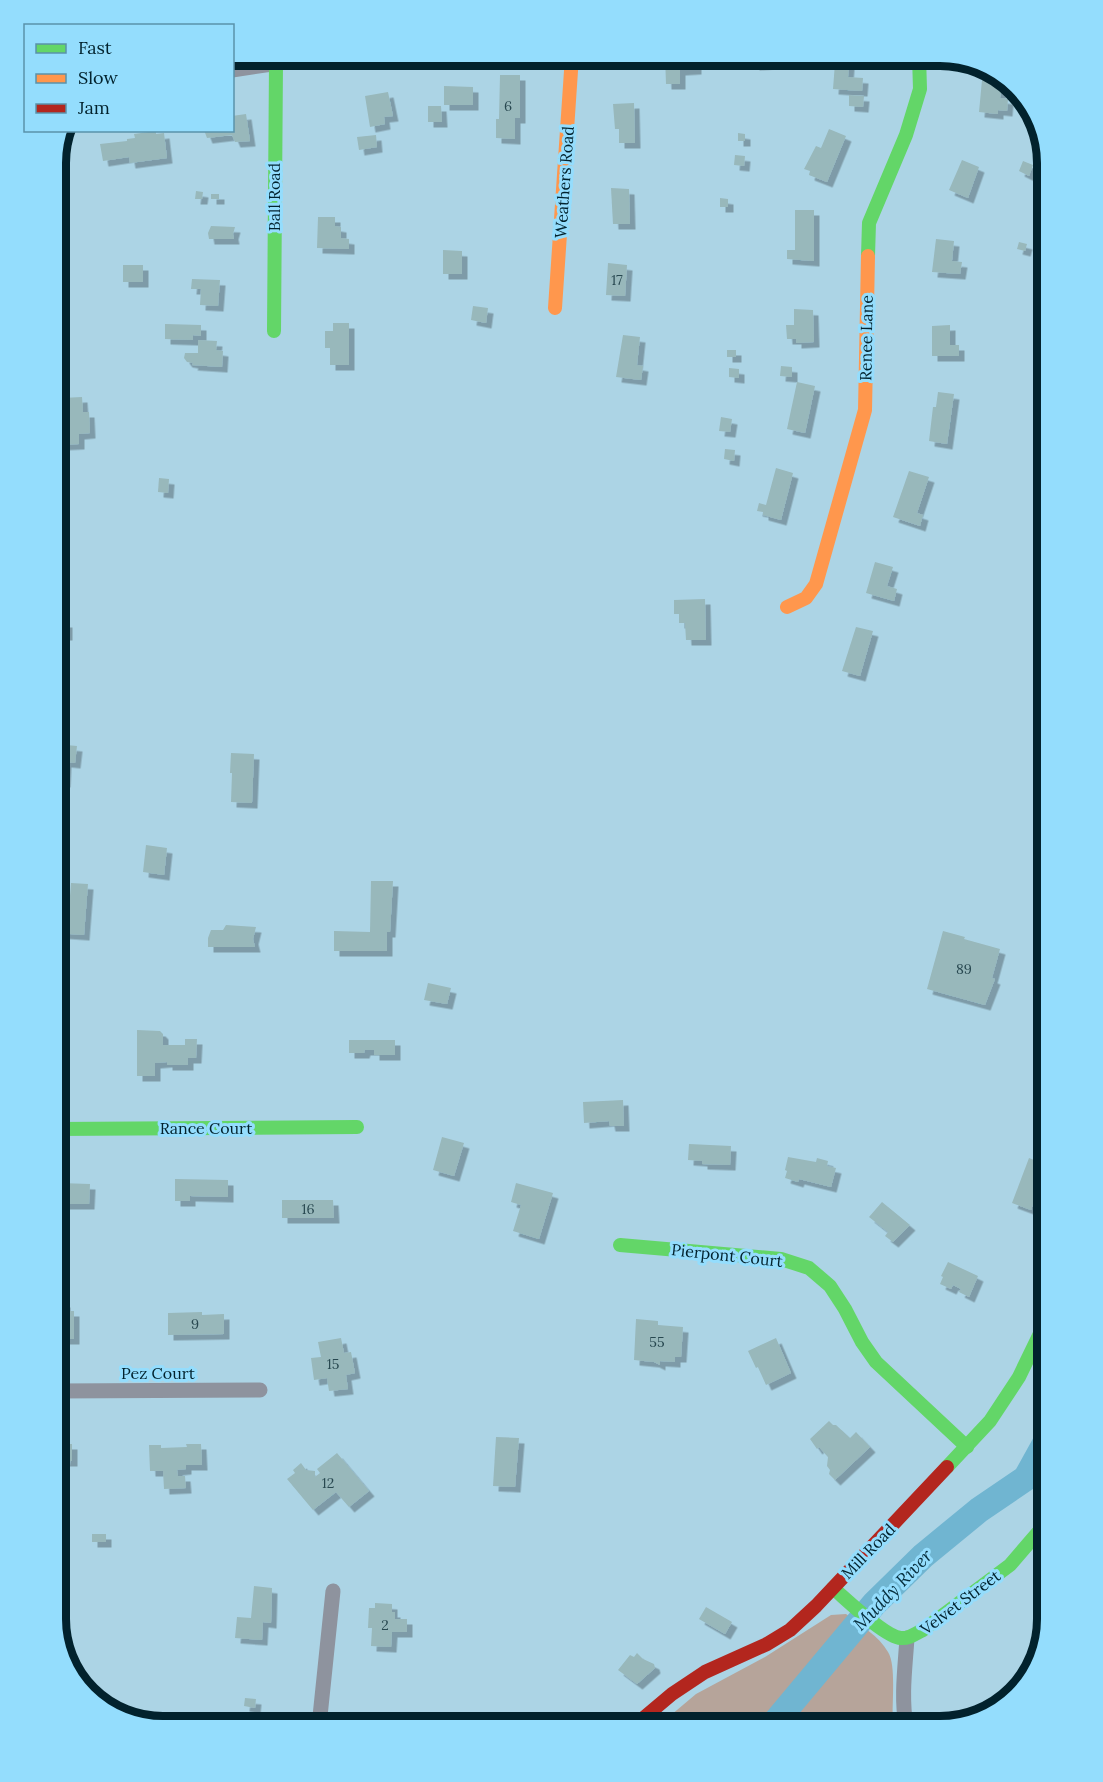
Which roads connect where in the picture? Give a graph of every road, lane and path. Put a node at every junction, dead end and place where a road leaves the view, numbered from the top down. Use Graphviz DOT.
graph roads {
  1 [pos="257,66"];
  2 [pos="276,66"];
  3 [pos="571,66"];
  4 [pos="919,66"];
  5 [pos="234,70"];
  6 [pos="555,308"];
  7 [pos="274,331"];
  8 [pos="787,607"];
  9 [pos="357,1127"];
  10 [pos="66,1129"];
  11 [pos="620,1245"];
  12 [pos="1037,1340"];
  13 [pos="260,1390"];
  14 [pos="66,1392"];
  15 [pos="967,1447"];
  16 [pos="1037,1534"];
  17 [pos="832,1588"];
  18 [pos="333,1591"];
  19 [pos="907,1638"];
  20 [pos="320,1716"];
  21 [pos="645,1716"];
  22 [pos="904,1716"];
  1 -- 5 [label="street"];
  2 -- 7 [label="street, Ball Road"];
  3 -- 6 [label="street, Weathers Road"];
  4 -- 8 [label="street, Renee Lane"];
  9 -- 10 [label="street, Rance Court"];
  11 -- 15 [label="street, Pierpont Court"];
  12 -- 15 [label="street, Mill Road"];
  13 -- 14 [label="street, Pez Court"];
  15 -- 17 [label="street, Mill Road"];
  16 -- 19 [label="street, Velvet Street"];
  17 -- 19 [label="street, Velvet Street"];
  17 -- 21 [label="street, Mill Road"];
  18 -- 20 [label="street"];
  19 -- 22 [label="street"];
}
